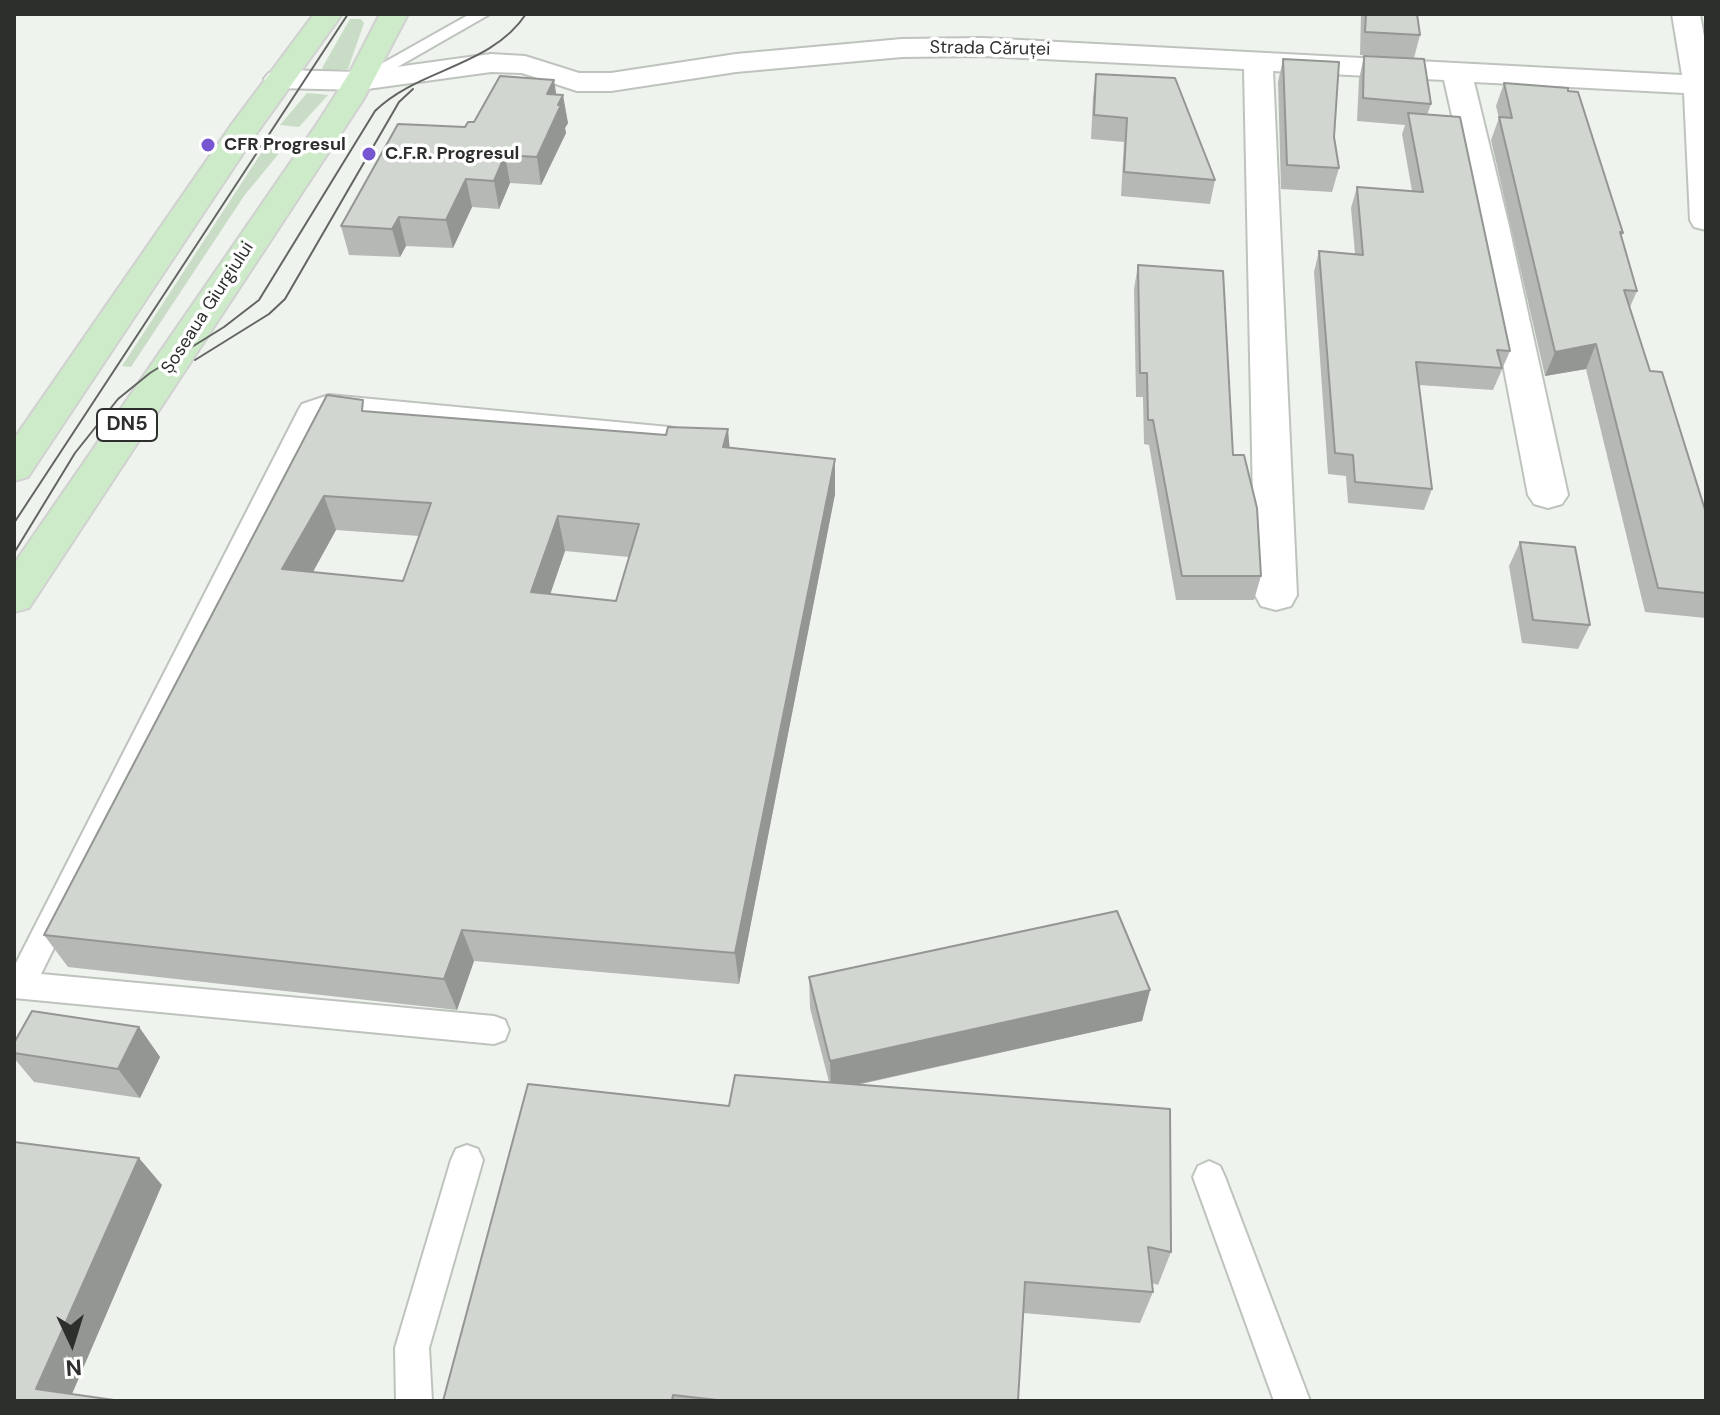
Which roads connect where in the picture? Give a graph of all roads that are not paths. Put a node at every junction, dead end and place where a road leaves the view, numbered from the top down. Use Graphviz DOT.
graph roads {
  1 [pos="328,14"];
  2 [pos="394,14"];
  3 [pos="482,14"];
  4 [pos="1686,14"];
  5 [pos="1258,60"];
  6 [pos="1457,71"];
  7 [pos="279,79"];
  8 [pos="360,81"];
  9 [pos="1702,85"];
  10 [pos="1704,120"];
  11 [pos="1706,220"];
  12 [pos="669,434"];
  13 [pos="110,448"];
  14 [pos="22,455"];
  15 [pos="1548,495"];
  16 [pos="1276,595"];
  17 [pos="14,597"];
  18 [pos="17,985"];
  19 [pos="494,1030"];
  20 [pos="467,1160"];
  21 [pos="1209,1177"];
  22 [pos="414,1401"];
  23 [pos="1292,1401"];
  1 -- 7 [label="main road"];
  2 -- 8 [label="main road, Șoseaua Giurgiului / DN5"];
  3 -- 8 [label="lane"];
  4 -- 9 [label="street"];
  5 -- 6 [label="street, Strada Căruței"];
  5 -- 8 [label="street, Strada Căruței"];
  5 -- 16 [label="street"];
  6 -- 9 [label="street, Strada Căruței"];
  6 -- 15 [label="street"];
  7 -- 8 [label="street, Strada Căruței"];
  7 -- 14 [label="main road"];
  8 -- 13 [label="main road, Șoseaua Giurgiului / DN5"];
  9 -- 10 [label="street"];
  10 -- 11 [label="street"];
  12 -- 18 [label="lane"];
  13 -- 14 [label="main road"];
  13 -- 17 [label="main road, Șoseaua Giurgiului / DN5"];
  18 -- 19 [label="lane"];
  20 -- 22 [label="lane"];
  21 -- 23 [label="lane"];
}
